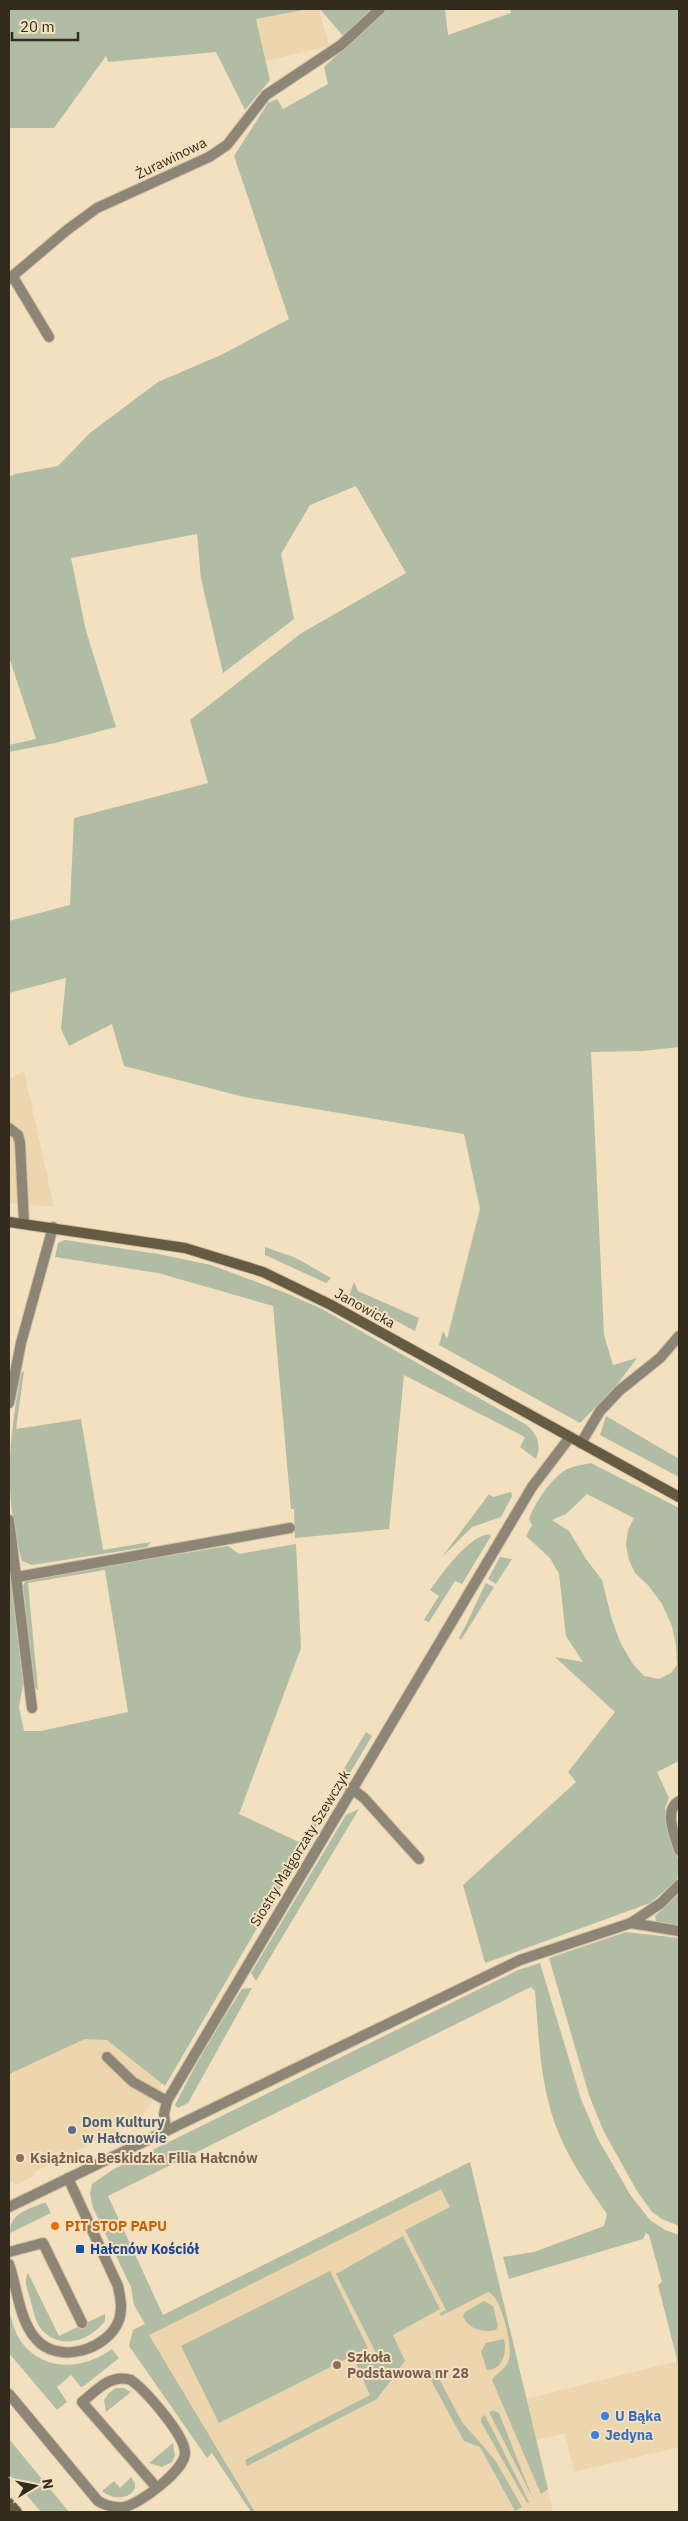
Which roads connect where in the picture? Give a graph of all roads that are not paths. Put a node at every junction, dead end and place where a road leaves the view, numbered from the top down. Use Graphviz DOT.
graph roads {
  1 [pos="380,9"];
  2 [pos="11,278"];
  3 [pos="50,337"];
  4 [pos="9,1128"];
  5 [pos="9,1222"];
  6 [pos="24,1224"];
  7 [pos="53,1228"];
  8 [pos="679,1336"];
  9 [pos="9,1403"];
  10 [pos="570,1437"];
  11 [pos="581,1443"];
  12 [pos="679,1497"];
  13 [pos="9,1520"];
  14 [pos="290,1528"];
  15 [pos="17,1577"];
  16 [pos="32,1708"];
  17 [pos="351,1788"];
  18 [pos="679,1801"];
  19 [pos="679,1850"];
  20 [pos="419,1859"];
  21 [pos="679,1886"];
  22 [pos="631,1923"];
  23 [pos="679,1931"];
  24 [pos="107,2057"];
  25 [pos="166,2101"];
  26 [pos="166,2131"];
  27 [pos="68,2178"];
  28 [pos="9,2207"];
  29 [pos="9,2252"];
  30 [pos="10,2269"];
  31 [pos="82,2323"];
  32 [pos="9,2394"];
  33 [pos="157,2488"];
  34 [pos="9,2503"];
  35 [pos="17,2512"];
  1 -- 2 [label="street, Żurawinowa"];
  2 -- 3 [label="street"];
  4 -- 6 [label="street"];
  5 -- 6 [label="street, Janowicka"];
  6 -- 7 [label="street, Janowicka"];
  7 -- 9 [label="street"];
  7 -- 10 [label="street, Janowicka"];
  8 -- 11 [label="street"];
  10 -- 11 [label="street, Janowicka"];
  10 -- 17 [label="street, Siostry Małgorzaty Szewczyk"];
  11 -- 12 [label="street, Janowicka"];
  13 -- 15 [label="street"];
  14 -- 15 [label="street"];
  15 -- 16 [label="street"];
  17 -- 20 [label="street"];
  17 -- 25 [label="street, Siostry Małgorzaty Szewczyk"];
  18 -- 19 [label="street"];
  21 -- 22 [label="street"];
  22 -- 23 [label="street"];
  22 -- 26 [label="street"];
  24 -- 25 [label="street"];
  25 -- 26 [label="street, Siostry Małgorzaty Szewczyk"];
  26 -- 27 [label="street"];
  27 -- 28 [label="street"];
  27 -- 30 [label="street"];
  29 -- 31 [label="street"];
  32 -- 33 [label="street"];
  33 -- 33 [label="street"];
  34 -- 35 [label="street"];
}
